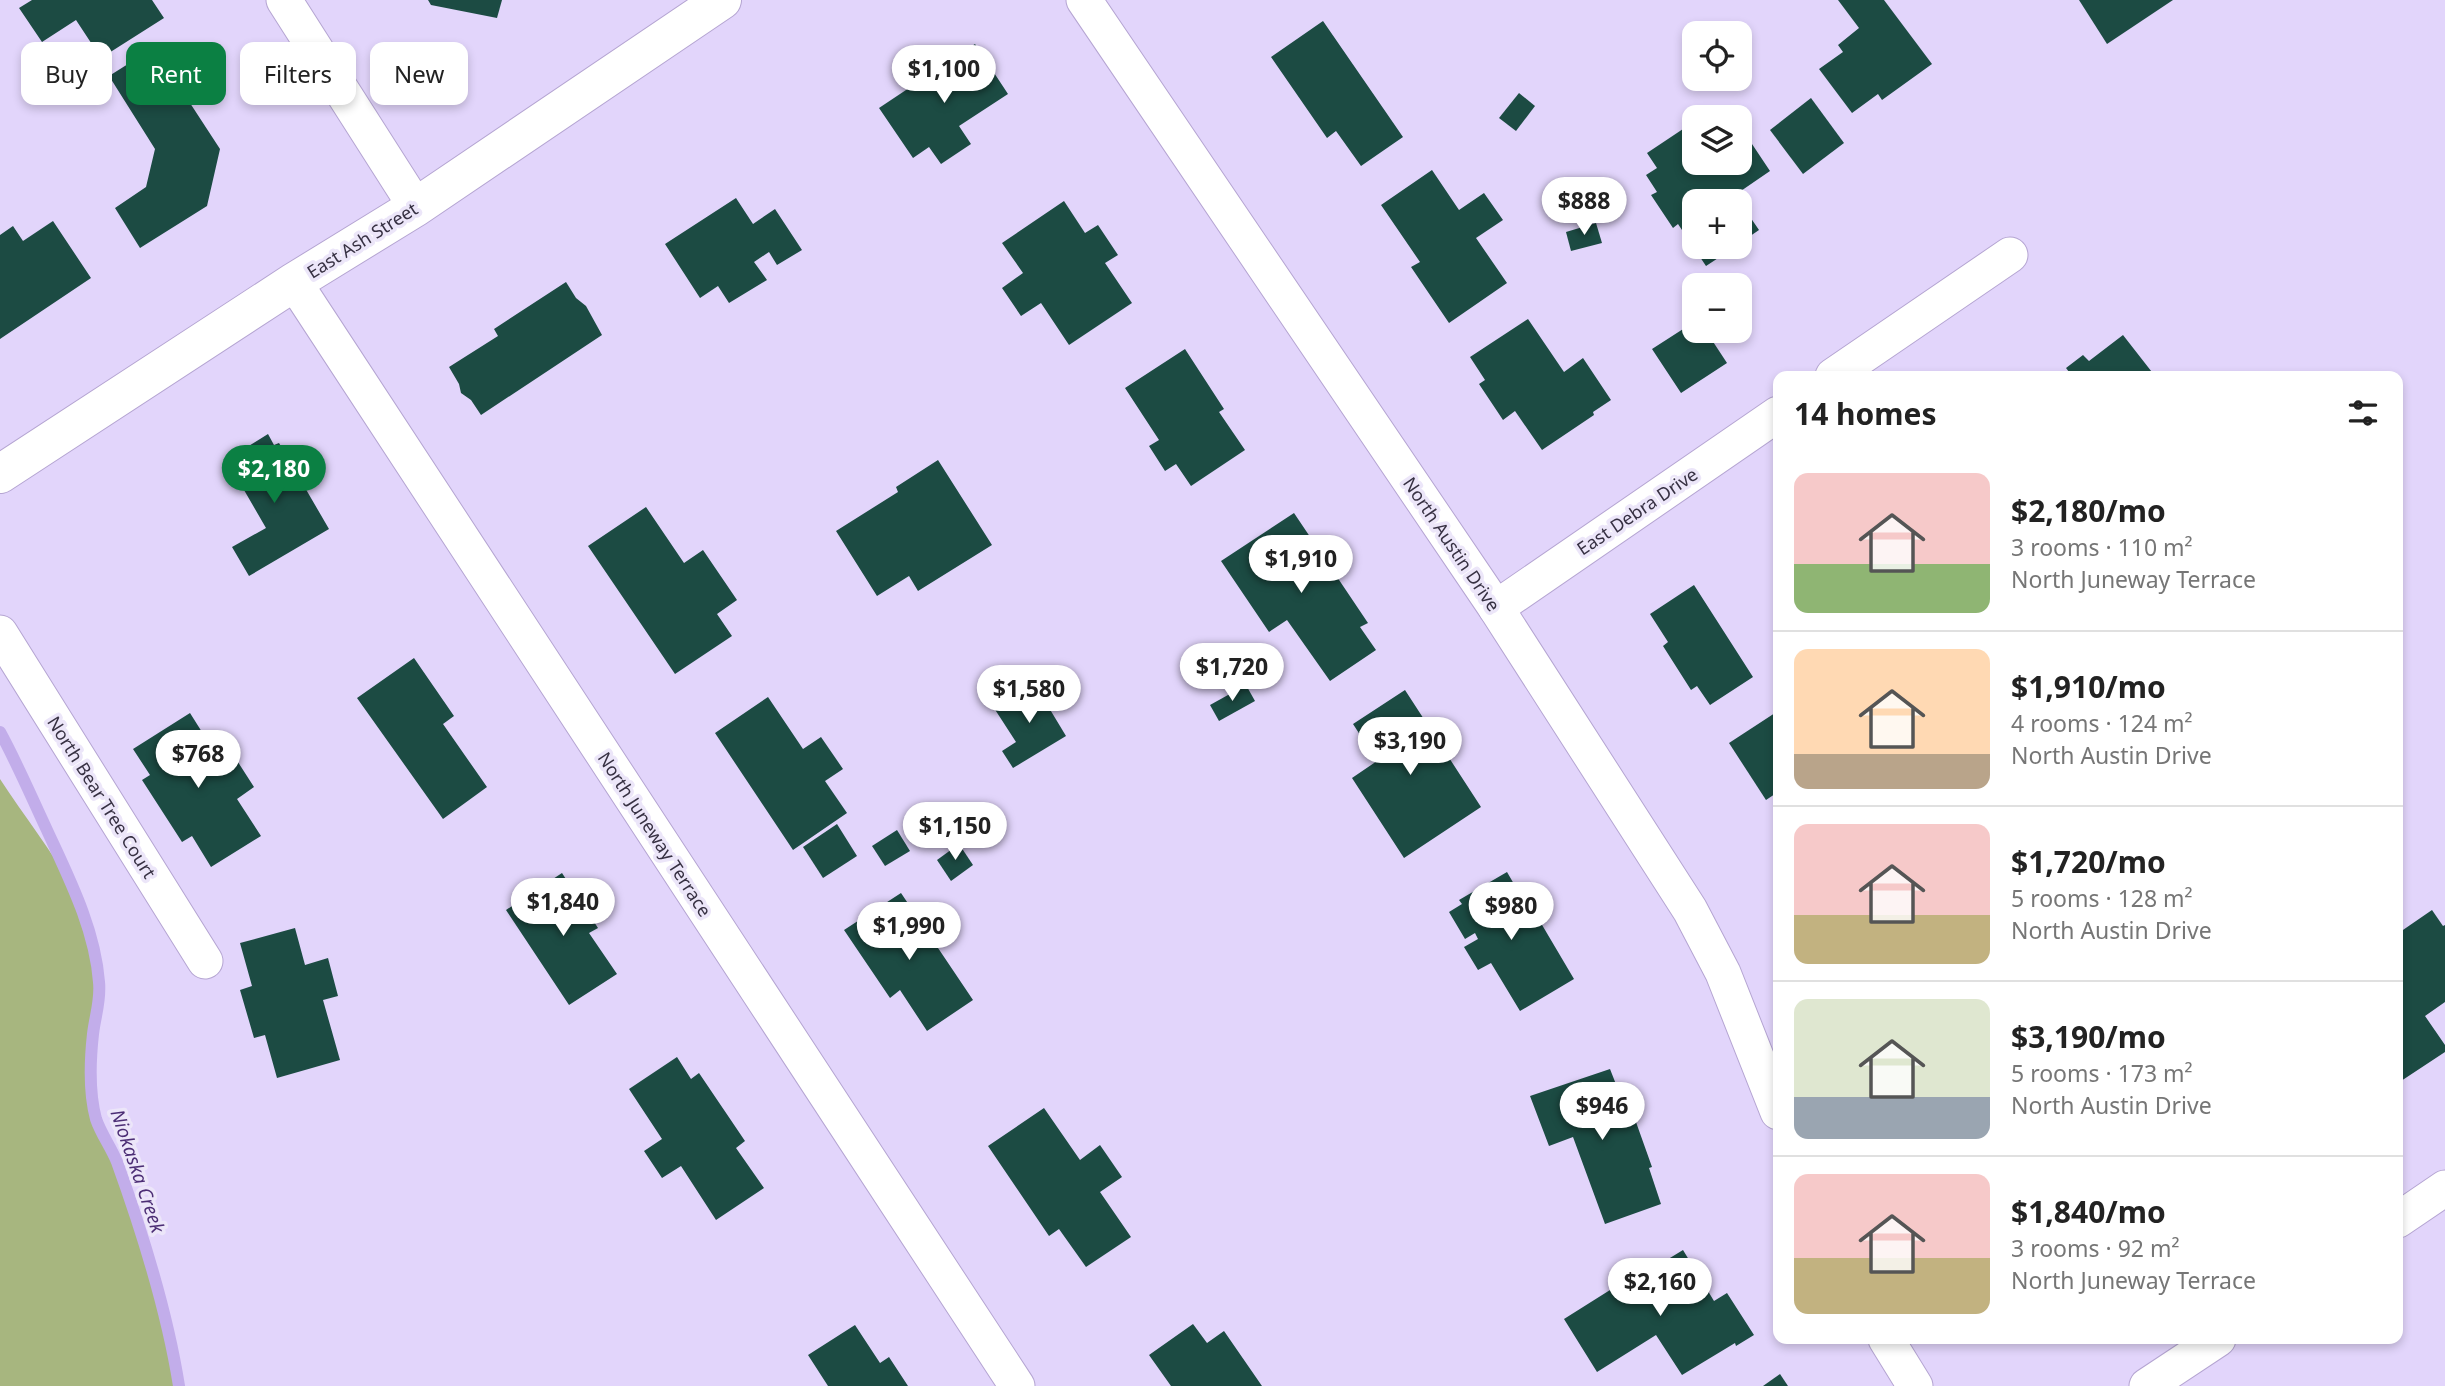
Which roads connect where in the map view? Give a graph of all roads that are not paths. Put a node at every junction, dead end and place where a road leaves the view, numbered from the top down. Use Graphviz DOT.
graph roads {
  1 [pos="284,0"];
  2 [pos="722,0"];
  3 [pos="1084,0"];
  4 [pos="416,207"];
  5 [pos="2010,255"];
  6 [pos="294,282"];
  7 [pos="1840,371"];
  8 [pos="1773,417"];
  9 [pos="0,474"];
  10 [pos="1496,608"];
  11 [pos="0,632"];
  12 [pos="205,961"];
  13 [pos="1773,1099"];
  14 [pos="2445,1188"];
  15 [pos="2403,1217"];
  16 [pos="1889,1344"];
  17 [pos="2210,1344"];
  18 [pos="1017,1386"];
  19 [pos="1915,1386"];
  20 [pos="2147,1386"];
  1 -- 4 [label="street"];
  2 -- 4 [label="street, East Ash Street"];
  3 -- 10 [label="street, North Austin Drive"];
  4 -- 6 [label="street, East Ash Street"];
  5 -- 7 [label="street"];
  6 -- 9 [label="street, East Ash Street"];
  6 -- 18 [label="street, North Juneway Terrace"];
  8 -- 10 [label="street, East Debra Drive"];
  10 -- 13 [label="street, North Austin Drive"];
  11 -- 12 [label="street, North Bear Tree Court"];
  14 -- 15 [label="street"];
  16 -- 19 [label="street"];
  17 -- 20 [label="street"];
}
